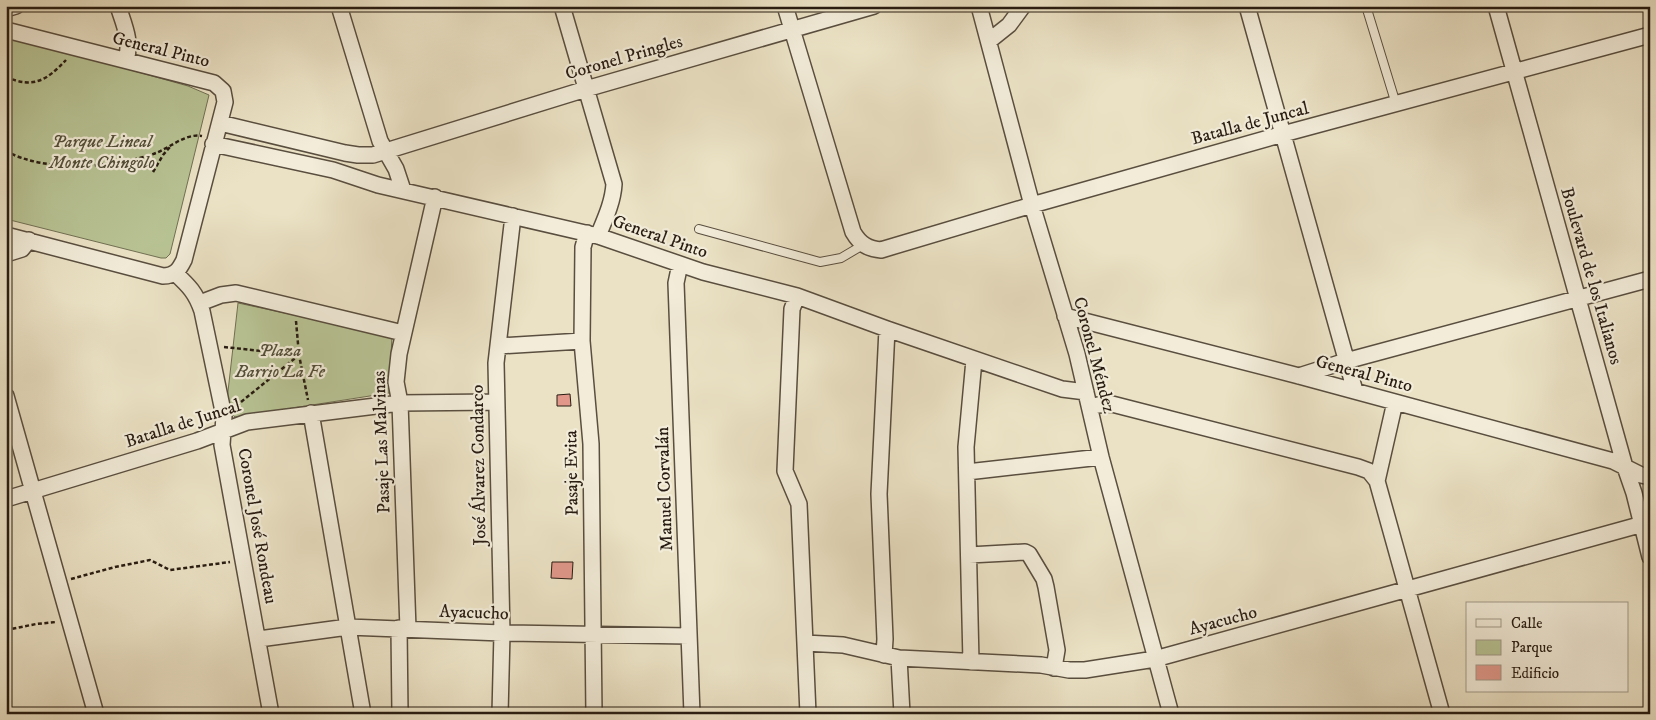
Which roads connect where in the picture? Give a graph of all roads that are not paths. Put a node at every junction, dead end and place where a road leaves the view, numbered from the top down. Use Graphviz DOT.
graph roads {
  1 [pos="16,6"];
  2 [pos="118,6"];
  3 [pos="339,6"];
  4 [pos="562,6"];
  5 [pos="784,6"];
  6 [pos="874,6"];
  7 [pos="979,6"];
  8 [pos="1023,6"];
  9 [pos="1247,6"];
  10 [pos="1366,6"];
  11 [pos="1496,6"];
  12 [pos="6,9"];
  13 [pos="791,29"];
  14 [pos="6,30"];
  15 [pos="1650,35"];
  16 [pos="989,41"];
  17 [pos="126,60"];
  18 [pos="1514,73"];
  19 [pos="586,89"];
  20 [pos="1396,104"];
  21 [pos="220,123"];
  22 [pos="1283,134"];
  23 [pos="214,142"];
  24 [pos="386,152"];
  25 [pos="403,190"];
  26 [pos="435,197"];
  27 [pos="1032,205"];
  28 [pos="513,216"];
  29 [pos="699,229"];
  30 [pos="6,235"];
  31 [pos="593,235"];
  32 [pos="29,240"];
  33 [pos="863,245"];
  34 [pos="6,254"];
  35 [pos="680,264"];
  36 [pos="175,273"];
  37 [pos="1650,279"];
  38 [pos="797,296"];
  39 [pos="1579,299"];
  40 [pos="200,303"];
  41 [pos="1066,316"];
  42 [pos="887,329"];
  43 [pos="403,334"];
  44 [pos="582,340"];
  45 [pos="498,346"];
  46 [pos="974,360"];
  47 [pos="1346,361"];
  48 [pos="1299,376"];
  49 [pos="1355,391"];
  50 [pos="1086,392"];
  51 [pos="6,396"];
  52 [pos="496,402"];
  53 [pos="1395,402"];
  54 [pos="400,403"];
  55 [pos="1090,407"];
  56 [pos="311,413"];
  57 [pos="224,423"];
  58 [pos="1101,458"];
  59 [pos="1625,467"];
  60 [pos="967,472"];
  61 [pos="1373,476"];
  62 [pos="1650,477"];
  63 [pos="34,491"];
  64 [pos="6,499"];
  65 [pos="1646,524"];
  66 [pos="969,555"];
  67 [pos="1650,556"];
  68 [pos="1408,589"];
  69 [pos="348,628"];
  70 [pos="403,628"];
  71 [pos="502,633"];
  72 [pos="594,634"];
  73 [pos="689,636"];
  74 [pos="258,639"];
  75 [pos="805,643"];
  76 [pos="892,657"];
  77 [pos="1155,659"];
  78 [pos="971,662"];
  79 [pos="1054,668"];
  80 [pos="96,714"];
  81 [pos="271,714"];
  82 [pos="363,714"];
  83 [pos="400,714"];
  84 [pos="500,714"];
  85 [pos="594,714"];
  86 [pos="692,714"];
  87 [pos="808,714"];
  88 [pos="902,714"];
  89 [pos="1171,714"];
  90 [pos="1442,714"];
  1 -- 12 [label="street"];
  2 -- 17 [label="street"];
  3 -- 24 [label="street"];
  4 -- 19 [label="street"];
  5 -- 13 [label="street"];
  6 -- 13 [label="street, Coronel Pringles"];
  7 -- 16 [label="street, Coronel Méndez"];
  8 -- 16 [label="street"];
  9 -- 22 [label="street"];
  10 -- 20 [label="lane"];
  11 -- 18 [label="street, Boulevard de los Italianos"];
  13 -- 19 [label="street, Coronel Pringles"];
  13 -- 33 [label="street"];
  14 -- 17 [label="street, General Pinto"];
  15 -- 18 [label="street, Batalla de Juncal"];
  16 -- 27 [label="street, Coronel Méndez"];
  17 -- 21 [label="street, General Pinto"];
  18 -- 20 [label="street, Batalla de Juncal"];
  18 -- 39 [label="street, Boulevard de los Italianos"];
  19 -- 24 [label="street, Coronel Pringles"];
  19 -- 31 [label="street, Pasaje Evita"];
  20 -- 22 [label="street, Batalla de Juncal"];
  21 -- 23 [label="street"];
  21 -- 24 [label="street"];
  22 -- 27 [label="street, Batalla de Juncal"];
  22 -- 47 [label="street"];
  23 -- 25 [label="street, General Pinto"];
  23 -- 36 [label="street"];
  24 -- 25 [label="street"];
  25 -- 26 [label="street, General Pinto"];
  26 -- 28 [label="street, General Pinto"];
  26 -- 43 [label="street, Pasaje Las Malvinas"];
  27 -- 33 [label="street, Batalla de Juncal"];
  27 -- 41 [label="street, Coronel Méndez"];
  28 -- 31 [label="street, General Pinto"];
  28 -- 45 [label="street, José Álvarez Condarco"];
  29 -- 33 [label="lane"];
  30 -- 32 [label="street"];
  31 -- 35 [label="street, General Pinto"];
  31 -- 44 [label="street, Pasaje Evita"];
  32 -- 34 [label="street"];
  32 -- 36 [label="street"];
  35 -- 38 [label="street, General Pinto"];
  35 -- 73 [label="street, Manuel Corvalán"];
  36 -- 40 [label="street, Coronel José Rondeau"];
  37 -- 39 [label="street"];
  38 -- 42 [label="street, General Pinto"];
  38 -- 75 [label="street"];
  39 -- 47 [label="street"];
  39 -- 59 [label="street, Boulevard de los Italianos"];
  40 -- 43 [label="street"];
  40 -- 57 [label="street, Coronel José Rondeau"];
  41 -- 48 [label="street, General Pinto"];
  41 -- 50 [label="street, Coronel Méndez"];
  42 -- 46 [label="street, General Pinto"];
  42 -- 76 [label="street"];
  43 -- 54 [label="street, Pasaje Las Malvinas"];
  44 -- 45 [label="street"];
  44 -- 72 [label="street, Pasaje Evita"];
  45 -- 52 [label="street, José Álvarez Condarco"];
  46 -- 50 [label="street, General Pinto"];
  46 -- 60 [label="street"];
  47 -- 48 [label="street"];
  47 -- 49 [label="street"];
  48 -- 49 [label="street, General Pinto"];
  49 -- 53 [label="street, General Pinto"];
  50 -- 55 [label="street, Coronel Méndez"];
  51 -- 63 [label="street"];
  52 -- 54 [label="street, Batalla de Juncal"];
  52 -- 71 [label="street, José Álvarez Condarco"];
  53 -- 59 [label="street, General Pinto"];
  53 -- 61 [label="street"];
  54 -- 56 [label="street, Batalla de Juncal"];
  54 -- 70 [label="street, Pasaje Las Malvinas"];
  55 -- 58 [label="street, Coronel Méndez"];
  55 -- 61 [label="street"];
  56 -- 57 [label="street, Batalla de Juncal"];
  56 -- 69 [label="street"];
  57 -- 63 [label="street, Batalla de Juncal"];
  57 -- 74 [label="street, Coronel José Rondeau"];
  58 -- 60 [label="street"];
  58 -- 77 [label="street, Coronel Méndez"];
  59 -- 62 [label="street, General Pinto"];
  59 -- 65 [label="street, Boulevard de los Italianos"];
  60 -- 66 [label="street"];
  61 -- 68 [label="street"];
  63 -- 64 [label="street, Batalla de Juncal"];
  63 -- 80 [label="street"];
  65 -- 67 [label="street, Boulevard de los Italianos"];
  65 -- 68 [label="street, Ayacucho"];
  66 -- 78 [label="street"];
  66 -- 79 [label="street"];
  68 -- 77 [label="street, Ayacucho"];
  68 -- 90 [label="street"];
  69 -- 70 [label="street, Ayacucho"];
  69 -- 74 [label="street, Ayacucho"];
  69 -- 82 [label="street"];
  70 -- 71 [label="street, Ayacucho"];
  70 -- 83 [label="street, Pasaje Las Malvinas"];
  71 -- 72 [label="street, Ayacucho"];
  71 -- 84 [label="street, José Álvarez Condarco"];
  72 -- 73 [label="street, Ayacucho"];
  72 -- 85 [label="street, Pasaje Evita"];
  73 -- 86 [label="street, Manuel Corvalán"];
  74 -- 81 [label="street, Coronel José Rondeau"];
  75 -- 76 [label="street, Ayacucho"];
  75 -- 87 [label="street"];
  76 -- 78 [label="street, Ayacucho"];
  76 -- 88 [label="street"];
  77 -- 79 [label="street, Ayacucho"];
  77 -- 89 [label="street, Coronel Méndez"];
  78 -- 79 [label="street, Ayacucho"];
}
